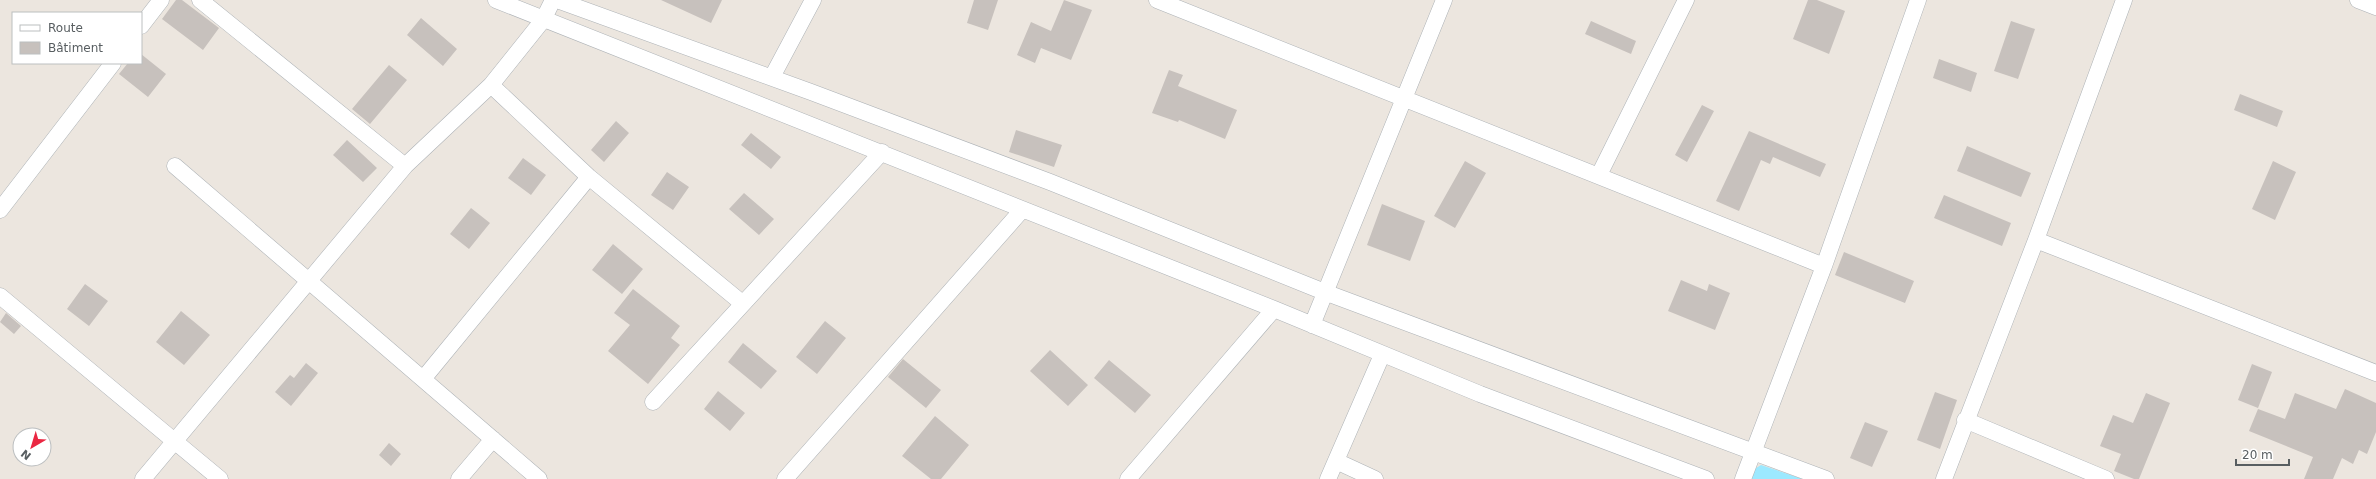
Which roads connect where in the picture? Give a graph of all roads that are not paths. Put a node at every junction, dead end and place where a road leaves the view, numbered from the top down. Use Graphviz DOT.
graph roads {
  1 [pos="161,0"];
  2 [pos="200,0"];
  3 [pos="496,0"];
  4 [pos="553,0"];
  5 [pos="557,0"];
  6 [pos="813,0"];
  7 [pos="1157,0"];
  8 [pos="1444,0"];
  9 [pos="1686,0"];
  10 [pos="1918,0"];
  11 [pos="2358,0"];
  12 [pos="2119,1"];
  13 [pos="2376,7"];
  14 [pos="543,20"];
  15 [pos="142,25"];
  16 [pos="111,64"];
  17 [pos="772,77"];
  18 [pos="491,85"];
  19 [pos="1404,98"];
  20 [pos="882,152"];
  21 [pos="175,166"];
  22 [pos="405,166"];
  23 [pos="1599,175"];
  24 [pos="589,177"];
  25 [pos="0,210"];
  26 [pos="1022,210"];
  27 [pos="2036,240"];
  28 [pos="1824,266"];
  29 [pos="309,280"];
  30 [pos="1327,293"];
  31 [pos="0,296"];
  32 [pos="742,303"];
  33 [pos="1274,309"];
  34 [pos="1312,325"];
  35 [pos="1382,355"];
  36 [pos="2376,373"];
  37 [pos="423,379"];
  38 [pos="654,402"];
  39 [pos="1965,420"];
  40 [pos="493,439"];
  41 [pos="174,441"];
  42 [pos="1753,452"];
  43 [pos="1336,461"];
  44 [pos="1744,474"];
  45 [pos="143,479"];
  46 [pos="220,479"];
  47 [pos="459,479"];
  48 [pos="539,479"];
  49 [pos="785,479"];
  50 [pos="1128,479"];
  51 [pos="1328,479"];
  52 [pos="1375,479"];
  53 [pos="1706,479"];
  54 [pos="1826,479"];
  55 [pos="1944,479"];
  56 [pos="2106,479"];
  1 -- 15 [label="street"];
  2 -- 22 [label="street"];
  3 -- 14 [label="street"];
  4 -- 14 [label="street"];
  5 -- 17 [label="street"];
  6 -- 17 [label="street"];
  7 -- 19 [label="street"];
  8 -- 19 [label="street"];
  9 -- 23 [label="street"];
  10 -- 28 [label="street"];
  11 -- 13 [label="street"];
  12 -- 27 [label="street"];
  14 -- 18 [label="street"];
  14 -- 20 [label="street"];
  16 -- 25 [label="street"];
  17 -- 30 [label="street"];
  18 -- 22 [label="street"];
  18 -- 24 [label="street"];
  19 -- 23 [label="street"];
  19 -- 30 [label="street"];
  20 -- 26 [label="street"];
  20 -- 32 [label="street"];
  21 -- 29 [label="street"];
  22 -- 29 [label="street"];
  23 -- 28 [label="street"];
  24 -- 32 [label="street"];
  24 -- 37 [label="street"];
  26 -- 33 [label="street"];
  26 -- 49 [label="street"];
  27 -- 36 [label="street"];
  27 -- 39 [label="street"];
  28 -- 42 [label="street"];
  29 -- 37 [label="street"];
  29 -- 41 [label="street"];
  30 -- 34 [label="street"];
  30 -- 42 [label="street"];
  31 -- 41 [label="street"];
  32 -- 38 [label="street"];
  33 -- 34 [label="street"];
  33 -- 50 [label="street"];
  34 -- 35 [label="street"];
  35 -- 43 [label="street"];
  35 -- 53 [label="street"];
  37 -- 40 [label="street"];
  39 -- 55 [label="street"];
  39 -- 56 [label="street"];
  40 -- 47 [label="street"];
  40 -- 48 [label="street"];
  41 -- 45 [label="street"];
  41 -- 46 [label="street"];
  42 -- 44 [label="street"];
  42 -- 54 [label="street"];
  43 -- 51 [label="street"];
  43 -- 52 [label="street"];
}
